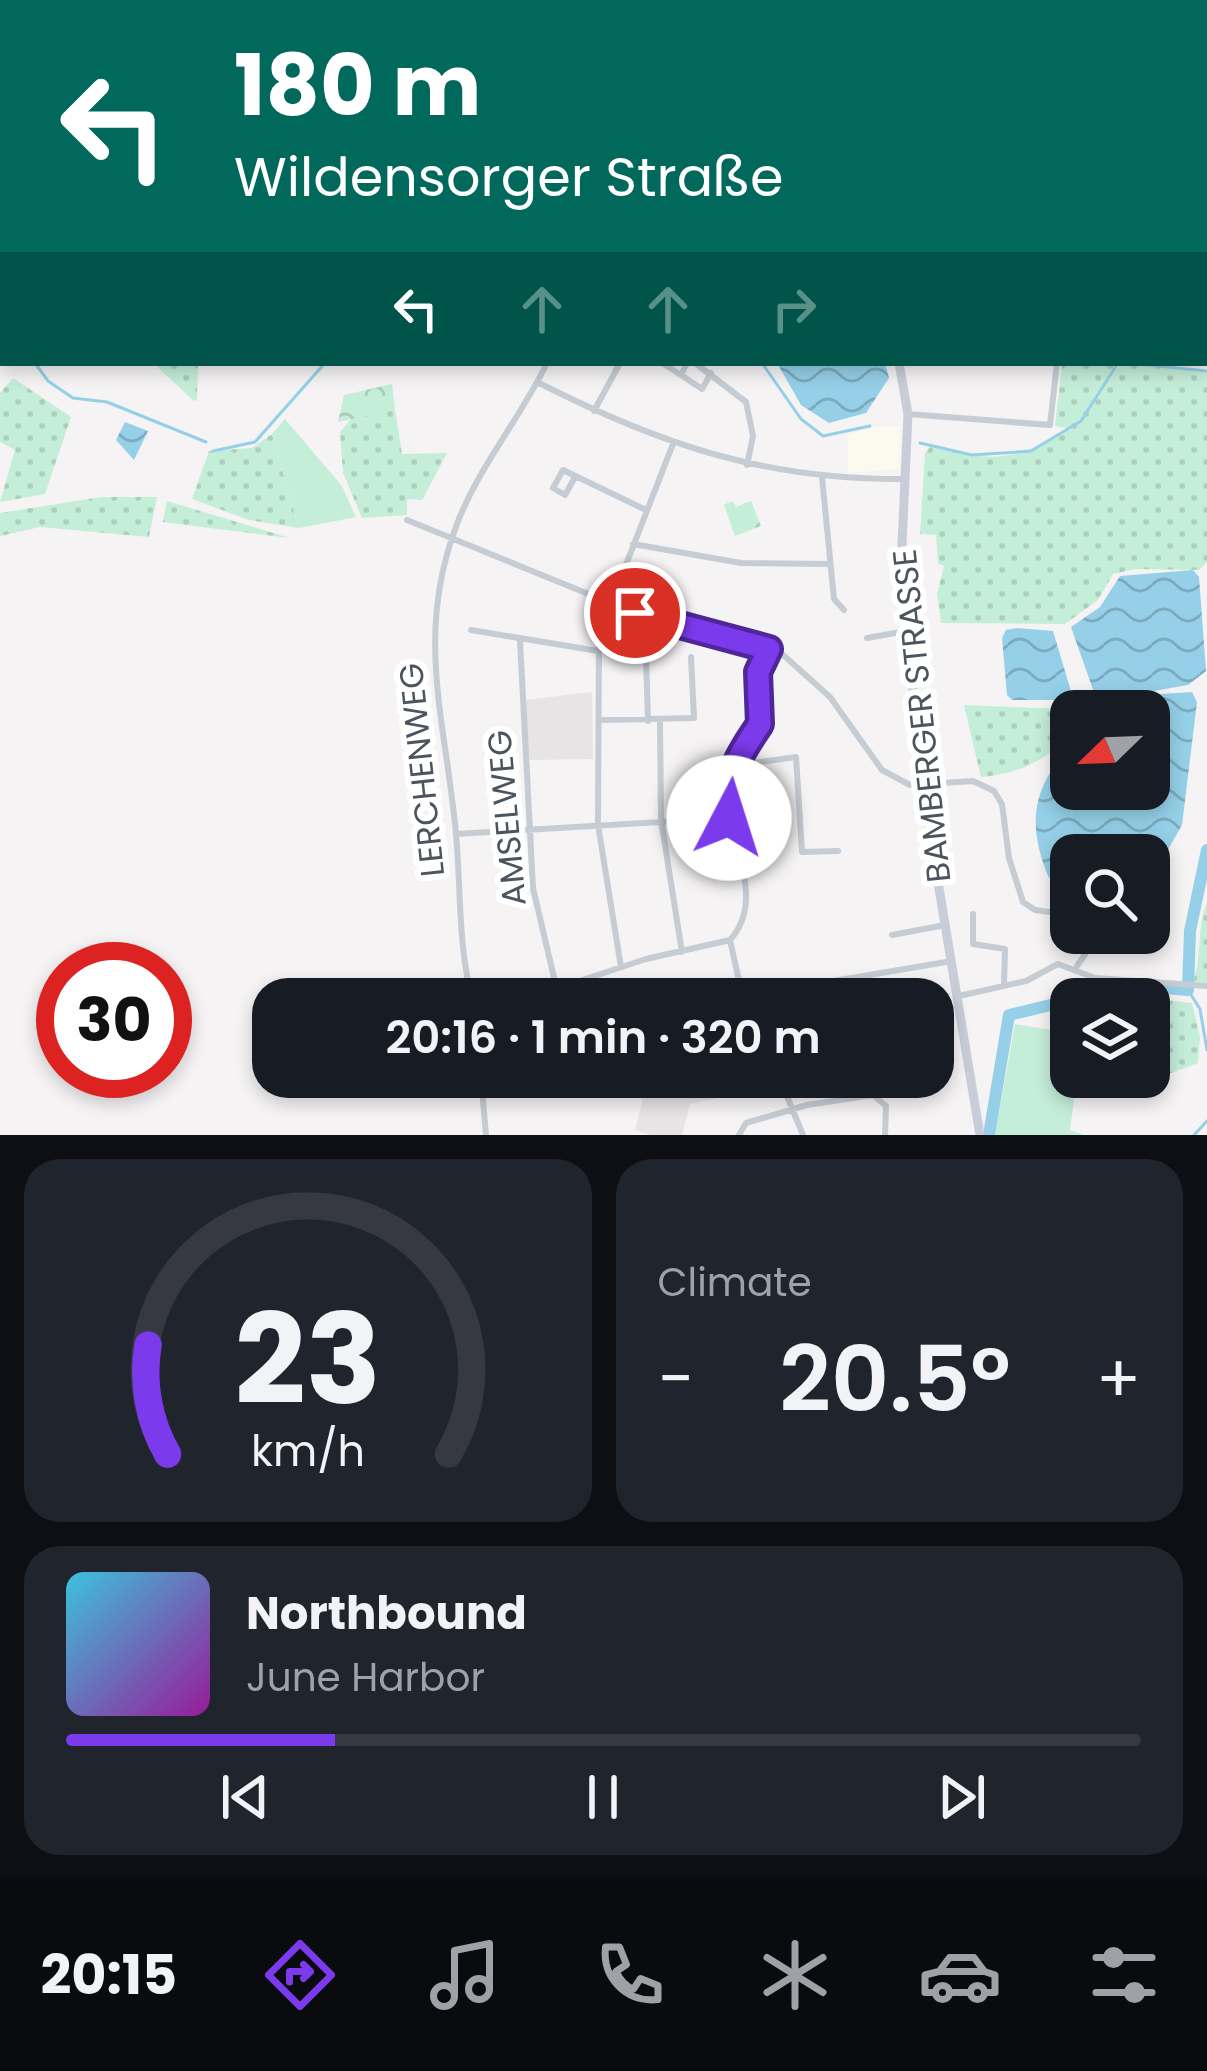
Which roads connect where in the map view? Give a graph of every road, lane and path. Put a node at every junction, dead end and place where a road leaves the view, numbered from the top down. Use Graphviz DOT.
graph roads {
  1 [pos="545,366"];
  2 [pos="618,366"];
  3 [pos="667,366"];
  4 [pos="688,366"];
  5 [pos="696,366"];
  6 [pos="900,366"];
  7 [pos="1057,366"];
  8 [pos="711,374"];
  9 [pos="681,375"];
  10 [pos="537,382"];
  11 [pos="594,412"];
  12 [pos="908,414"];
  13 [pos="673,444"];
  14 [pos="747,465"];
  15 [pos="575,477"];
  16 [pos="823,477"];
  17 [pos="906,478"];
  18 [pos="646,510"];
  19 [pos="407,520"];
  20 [pos="452,538"];
  21 [pos="633,544"];
  22 [pos="829,564"];
  23 [pos="608,602"];
  24 [pos="844,610"];
  25 [pos="471,630"];
  26 [pos="909,630"];
  27 [pos="868,638"];
  28 [pos="520,641"];
  29 [pos="769,649"];
  30 [pos="598,651"];
  31 [pos="646,657"];
  32 [pos="692,657"];
  33 [pos="600,720"];
  34 [pos="648,721"];
  35 [pos="660,721"];
  36 [pos="732,766"];
  37 [pos="922,787"];
  38 [pos="729,818"];
  39 [pos="661,820"];
  40 [pos="598,825"];
  41 [pos="528,828"];
  42 [pos="456,834"];
  43 [pos="838,851"];
  44 [pos="1050,912"];
  45 [pos="973,914"];
  46 [pos="945,925"];
  47 [pos="892,935"];
  48 [pos="730,940"];
  49 [pos="682,952"];
  50 [pos="1085,954"];
  51 [pos="952,961"];
  52 [pos="620,967"];
  53 [pos="1076,967"];
  54 [pos="468,978"];
  55 [pos="555,978"];
  56 [pos="589,978"];
  57 [pos="738,978"];
  58 [pos="851,978"];
  59 [pos="1004,986"];
  60 [pos="1207,986"];
  61 [pos="959,996"];
  62 [pos="483,1098"];
  63 [pos="789,1098"];
  64 [pos="794,1108"];
  65 [pos="486,1135"];
  66 [pos="739,1135"];
  67 [pos="803,1135"];
  68 [pos="885,1135"];
  69 [pos="980,1135"];
  1 -- 10 [label="street, LERCHENWEG"];
  2 -- 11 [label="street"];
  3 -- 9 [label="street"];
  4 -- 9 [label="street"];
  5 -- 8 [label="street"];
  6 -- 12 [label="main road, BAMBERGER STRASSE"];
  7 -- 12 [label="street"];
  8 -- 9 [label="street"];
  8 -- 14 [label="street"];
  10 -- 11 [label="street"];
  10 -- 20 [label="street, LERCHENWEG"];
  11 -- 13 [label="street"];
  12 -- 17 [label="main road, BAMBERGER STRASSE"];
  13 -- 14 [label="street"];
  13 -- 18 [label="street"];
  14 -- 16 [label="street"];
  15 -- 18 [label="street"];
  16 -- 17 [label="street"];
  16 -- 22 [label="street"];
  17 -- 26 [label="main road, BAMBERGER STRASSE"];
  18 -- 21 [label="street"];
  19 -- 20 [label="street"];
  20 -- 23 [label="street"];
  20 -- 42 [label="street, LERCHENWEG"];
  21 -- 22 [label="street"];
  21 -- 23 [label="street"];
  22 -- 24 [label="street"];
  23 -- 29 [label="street"];
  23 -- 30 [label="street"];
  25 -- 28 [label="street"];
  26 -- 27 [label="street"];
  26 -- 37 [label="main road, BAMBERGER STRASSE"];
  28 -- 30 [label="street"];
  28 -- 41 [label="street, AMSELWEG"];
  29 -- 36 [label="street"];
  29 -- 37 [label="street"];
  30 -- 33 [label="street"];
  31 -- 34 [label="street"];
  32 -- 35 [label="street"];
  33 -- 34 [label="street"];
  33 -- 40 [label="street"];
  34 -- 35 [label="street"];
  35 -- 39 [label="street"];
  36 -- 38 [label="street"];
  36 -- 43 [label="street"];
  37 -- 44 [label="street"];
  37 -- 46 [label="main road, BAMBERGER STRASSE"];
  38 -- 39 [label="street"];
  38 -- 48 [label="street"];
  39 -- 40 [label="street"];
  39 -- 49 [label="street"];
  40 -- 41 [label="street"];
  40 -- 52 [label="street"];
  41 -- 42 [label="street"];
  41 -- 55 [label="street, AMSELWEG"];
  42 -- 54 [label="street, LERCHENWEG"];
  45 -- 59 [label="street"];
  46 -- 47 [label="street"];
  46 -- 51 [label="main road, BAMBERGER STRASSE"];
  48 -- 49 [label="street"];
  48 -- 57 [label="street"];
  49 -- 52 [label="street"];
  50 -- 53 [label="street"];
  51 -- 58 [label="street"];
  51 -- 61 [label="main road, BAMBERGER STRASSE"];
  52 -- 56 [label="street"];
  53 -- 59 [label="street"];
  53 -- 60 [label="street"];
  59 -- 61 [label="street"];
  61 -- 69 [label="main road, BAMBERGER STRASSE"];
  62 -- 65 [label="street"];
  63 -- 64 [label="street"];
  64 -- 66 [label="street"];
  64 -- 67 [label="street"];
  64 -- 68 [label="street"];
}
